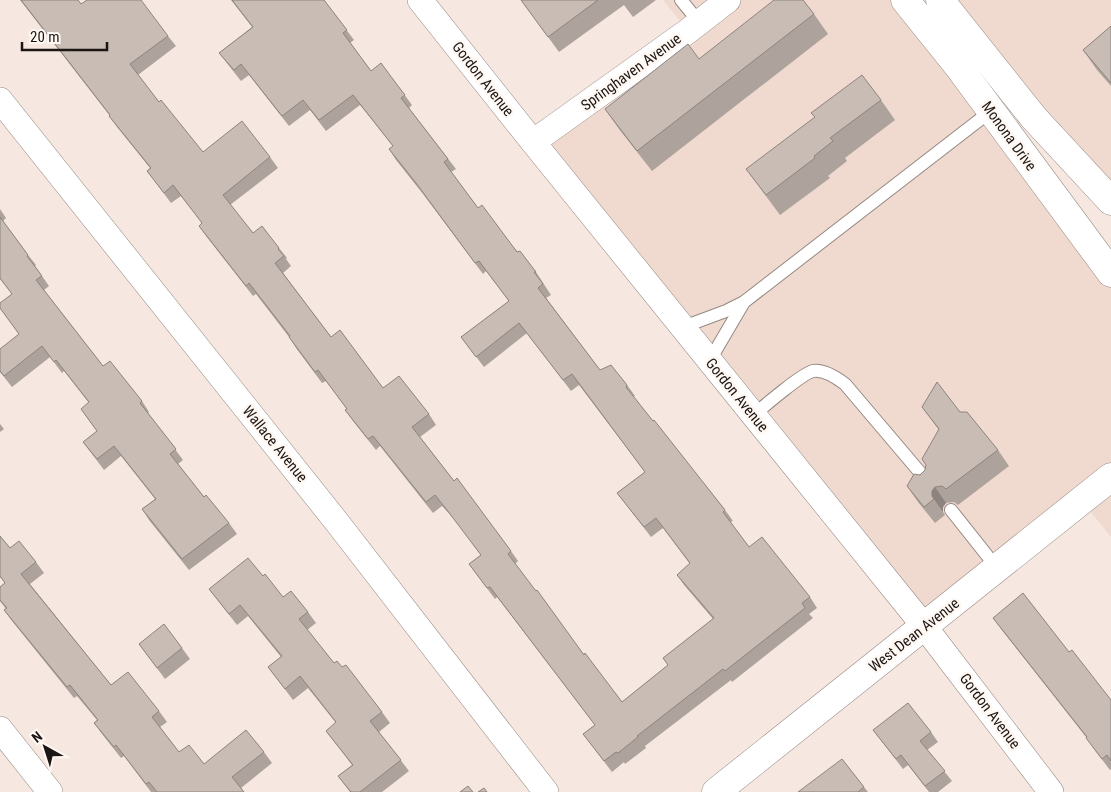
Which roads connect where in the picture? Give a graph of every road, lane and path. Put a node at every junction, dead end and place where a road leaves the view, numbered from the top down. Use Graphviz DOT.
graph roads {
  1 [pos="420,0"];
  2 [pos="681,0"];
  3 [pos="728,0"];
  4 [pos="905,0"];
  5 [pos="940,0"];
  6 [pos="699,22"];
  7 [pos="0,100"];
  8 [pos="991,112"];
  9 [pos="533,142"];
  10 [pos="1111,201"];
  11 [pos="1111,273"];
  12 [pos="744,302"];
  13 [pos="683,327"];
  14 [pos="710,360"];
  15 [pos="754,415"];
  16 [pos="1111,476"];
  17 [pos="929,483"];
  18 [pos="951,510"];
  19 [pos="997,568"];
  20 [pos="924,626"];
  21 [pos="0,729"];
  22 [pos="50,792"];
  23 [pos="546,792"];
  24 [pos="716,792"];
  25 [pos="1051,792"];
  1 -- 9 [label="street, Gordon Avenue"];
  2 -- 6 [label="lane"];
  3 -- 6 [label="street, Springhaven Avenue"];
  4 -- 8 [label="street, Monona Drive"];
  5 -- 10 [label="street, Monona Drive"];
  6 -- 9 [label="street, Springhaven Avenue"];
  7 -- 23 [label="street, Wallace Avenue"];
  8 -- 11 [label="street, Monona Drive"];
  8 -- 12 [label="lane"];
  9 -- 13 [label="street, Gordon Avenue"];
  12 -- 13 [label="lane"];
  12 -- 14 [label="lane"];
  13 -- 14 [label="street, Gordon Avenue"];
  14 -- 15 [label="street, Gordon Avenue"];
  15 -- 17 [label="lane"];
  15 -- 20 [label="street, Gordon Avenue"];
  16 -- 19 [label="street, West Dean Avenue"];
  18 -- 19 [label="lane"];
  19 -- 20 [label="street, West Dean Avenue"];
  20 -- 24 [label="street, West Dean Avenue"];
  20 -- 25 [label="street, Gordon Avenue"];
  21 -- 22 [label="street"];
}
